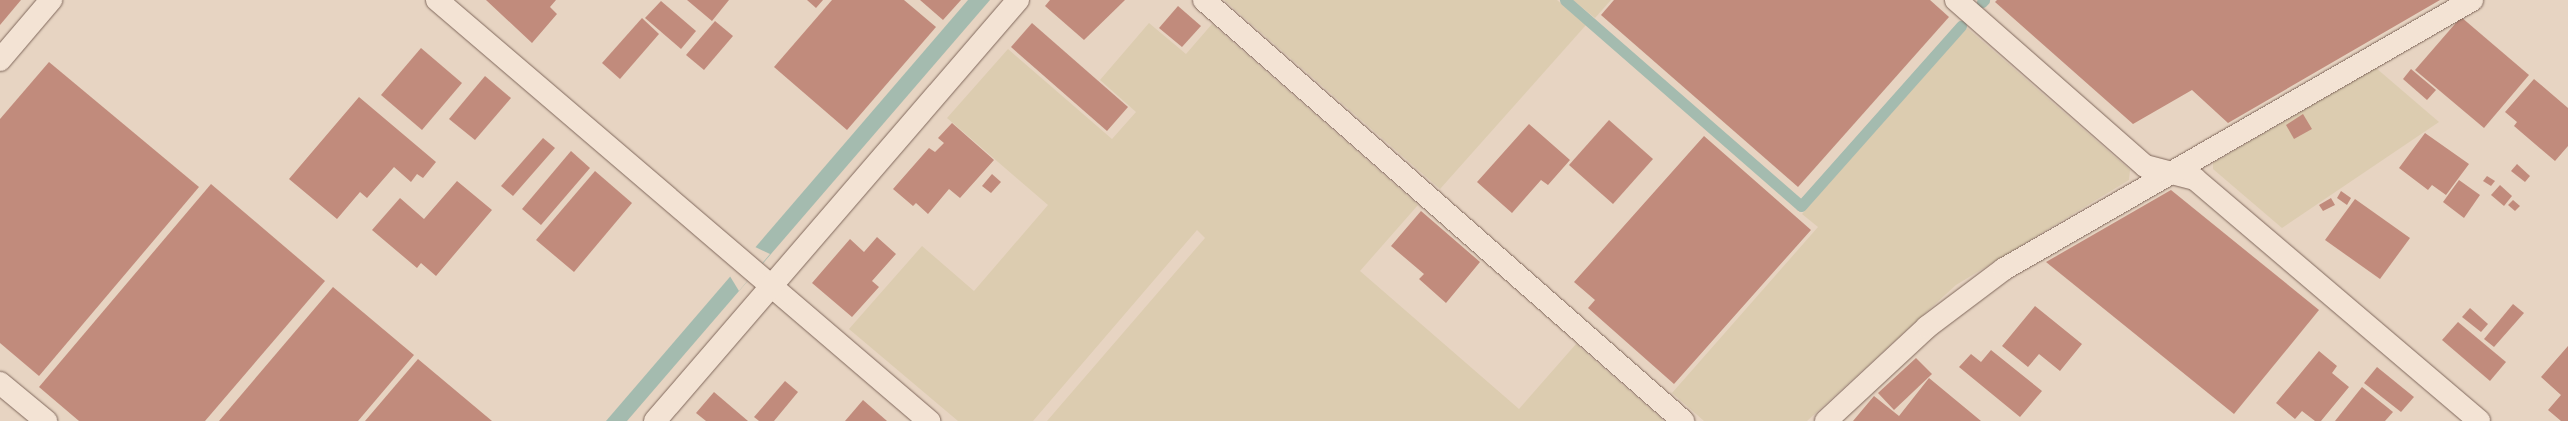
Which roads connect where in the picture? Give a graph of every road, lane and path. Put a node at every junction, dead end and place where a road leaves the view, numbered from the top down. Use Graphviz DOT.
graph roads {
  1 [pos="51,0"];
  2 [pos="437,0"];
  3 [pos="1018,0"];
  4 [pos="1204,0"];
  5 [pos="1956,0"];
  6 [pos="2472,0"];
  7 [pos="0,60"];
  8 [pos="2170,172"];
  9 [pos="764,281"];
  10 [pos="0,383"];
  11 [pos="46,421"];
  12 [pos="655,421"];
  13 [pos="929,421"];
  14 [pos="1683,421"];
  15 [pos="1826,421"];
  16 [pos="2479,421"];
  1 -- 7 [label="street"];
  2 -- 9 [label="street"];
  3 -- 9 [label="street"];
  4 -- 14 [label="street"];
  5 -- 8 [label="street"];
  6 -- 8 [label="street"];
  8 -- 15 [label="street"];
  8 -- 16 [label="street"];
  9 -- 12 [label="street"];
  9 -- 13 [label="street"];
  10 -- 11 [label="street"];
}
